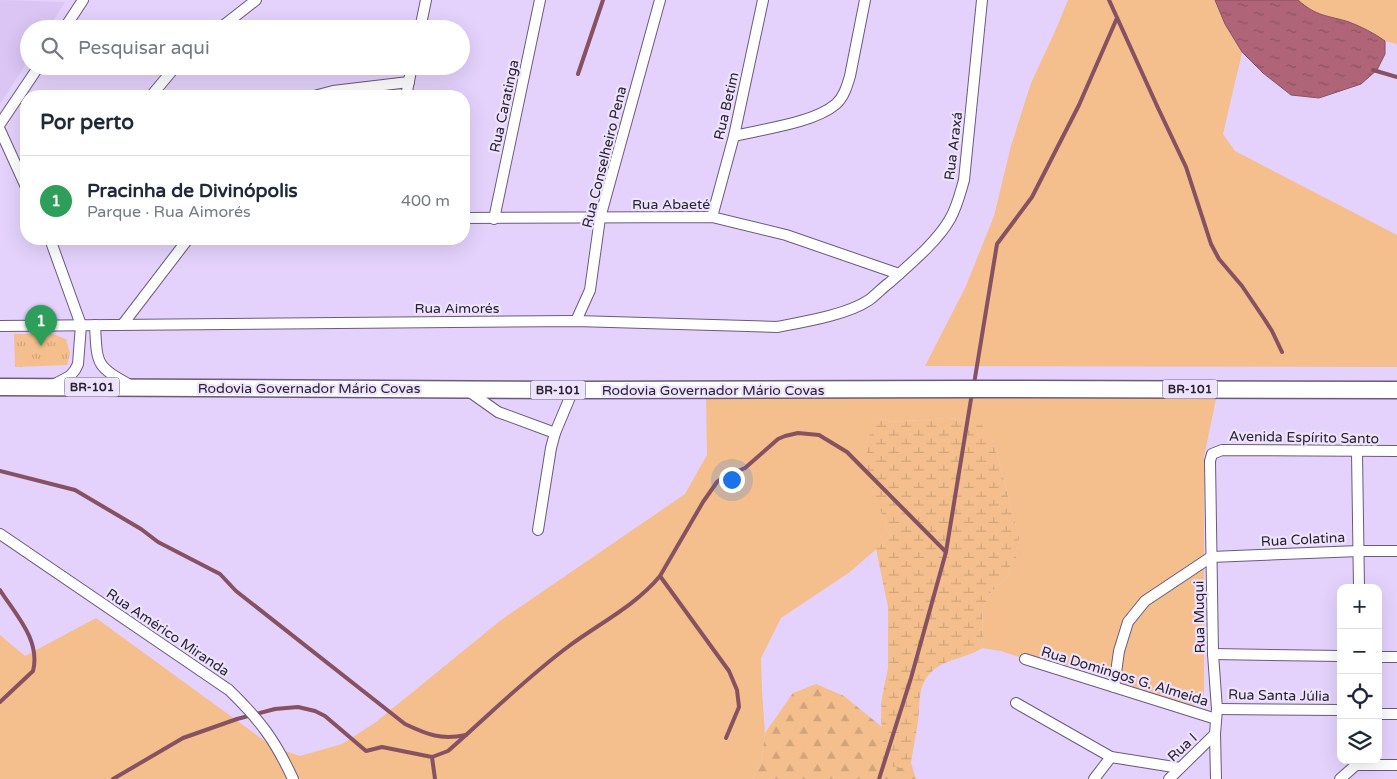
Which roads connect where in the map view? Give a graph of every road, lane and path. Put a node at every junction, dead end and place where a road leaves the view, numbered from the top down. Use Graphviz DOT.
graph roads {
  1 [pos="83,0"];
  2 [pos="256,0"];
  3 [pos="426,0"];
  4 [pos="540,0"];
  5 [pos="660,0"];
  6 [pos="763,0"];
  7 [pos="865,0"];
  8 [pos="982,0"];
  9 [pos="70,20"];
  10 [pos="230,20"];
  11 [pos="422,20"];
  12 [pos="33,75"];
  13 [pos="168,75"];
  14 [pos="410,75"];
  15 [pos="409,82"];
  16 [pos="23,90"];
  17 [pos="156,90"];
  18 [pos="333,90"];
  19 [pos="407,90"];
  20 [pos="20,94"];
  21 [pos="0,124"];
  22 [pos="0,130"];
  23 [pos="734,136"];
  24 [pos="20,173"];
  25 [pos="712,217"];
  26 [pos="470,218"];
  27 [pos="600,218"];
  28 [pos="494,219"];
  29 [pos="52,245"];
  30 [pos="183,245"];
  31 [pos="899,274"];
  32 [pos="576,321"];
  33 [pos="123,324"];
  34 [pos="81,325"];
  35 [pos="0,326"];
  36 [pos="95,326"];
  37 [pos="0,387"];
  38 [pos="50,387"];
  39 [pos="133,387"];
  40 [pos="466,390"];
  41 [pos="573,390"];
  42 [pos="1397,390"];
  43 [pos="555,433"];
  44 [pos="1397,451"];
  45 [pos="1357,452"];
  46 [pos="1212,454"];
  47 [pos="538,530"];
  48 [pos="0,534"];
  49 [pos="1359,551"];
  50 [pos="1397,551"];
  51 [pos="1211,557"];
  52 [pos="1359,584"];
  53 [pos="1214,654"];
  54 [pos="1337,656"];
  55 [pos="1382,657"];
  56 [pos="1397,657"];
  57 [pos="1025,659"];
  58 [pos="1114,687"];
  59 [pos="1016,703"];
  60 [pos="1337,710"];
  61 [pos="1217,714"];
  62 [pos="1382,714"];
  63 [pos="1397,714"];
  64 [pos="1216,734"];
  65 [pos="1111,758"];
  66 [pos="1355,764"];
  67 [pos="1376,764"];
  68 [pos="1397,765"];
  69 [pos="1180,768"];
  70 [pos="293,779"];
  71 [pos="1094,779"];
  72 [pos="1168,779"];
  73 [pos="1216,779"];
  74 [pos="1340,779"];
  1 -- 9 [label="street"];
  2 -- 10 [label="street"];
  3 -- 11 [label="street"];
  4 -- 28 [label="street, Rua Caratinga"];
  5 -- 27 [label="street, Rua Conselheiro Pena"];
  6 -- 23 [label="street, Rua Betim"];
  7 -- 23 [label="street"];
  8 -- 31 [label="street, Rua Araxá"];
  12 -- 16 [label="street"];
  13 -- 17 [label="street"];
  14 -- 15 [label="street"];
  15 -- 18 [label="street"];
  15 -- 19 [label="street"];
  20 -- 21 [label="street"];
  22 -- 24 [label="street"];
  23 -- 25 [label="street, Rua Betim"];
  25 -- 27 [label="street, Rua Abaeté"];
  25 -- 31 [label="street, Rua Abaeté"];
  26 -- 28 [label="street, Rua Abaeté"];
  27 -- 28 [label="street, Rua Abaeté"];
  27 -- 32 [label="street, Rua Conselheiro Pena"];
  29 -- 34 [label="street"];
  30 -- 33 [label="street"];
  31 -- 32 [label="street, Rua Aimorés"];
  32 -- 33 [label="street, Rua Aimorés"];
  33 -- 36 [label="street, Rua Aimorés"];
  34 -- 35 [label="street, Rua Aimorés"];
  34 -- 36 [label="street, Rua Aimorés"];
  34 -- 38 [label="street"];
  36 -- 39 [label="street"];
  37 -- 38 [label="main road, Rodovia Governador Mário Covas / BR-101"];
  38 -- 39 [label="main road, Rodovia Governador Mário Covas / BR-101"];
  39 -- 40 [label="main road, Rodovia Governador Mário Covas / BR-101"];
  40 -- 41 [label="main road, Rodovia Governador Mário Covas / BR-101"];
  40 -- 43 [label="street"];
  41 -- 42 [label="main road, Rodovia Governador Mário Covas / BR-101"];
  41 -- 43 [label="street"];
  43 -- 47 [label="street"];
  44 -- 45 [label="street, Avenida Espírito Santo"];
  45 -- 46 [label="street, Avenida Espírito Santo"];
  45 -- 49 [label="street"];
  46 -- 51 [label="street, Rua Muqui"];
  48 -- 70 [label="street, Rua Américo Miranda"];
  49 -- 50 [label="street, Rua Colatina"];
  49 -- 51 [label="street, Rua Colatina"];
  49 -- 52 [label="street"];
  51 -- 53 [label="street, Rua Muqui"];
  51 -- 58 [label="street"];
  53 -- 54 [label="street"];
  53 -- 61 [label="street, Rua Muqui"];
  55 -- 56 [label="street"];
  57 -- 58 [label="street, Rua Domingos G. Almeida"];
  58 -- 61 [label="street, Rua Domingos G. Almeida"];
  59 -- 65 [label="street"];
  60 -- 61 [label="street, Rua Santa Júlia"];
  61 -- 64 [label="street, Rua Muqui"];
  62 -- 63 [label="street"];
  64 -- 69 [label="street, Rua I"];
  64 -- 73 [label="street, Rua Muqui"];
  65 -- 69 [label="street"];
  65 -- 71 [label="street"];
  66 -- 74 [label="street"];
  67 -- 68 [label="street"];
  69 -- 72 [label="street, Rua I"];
}
